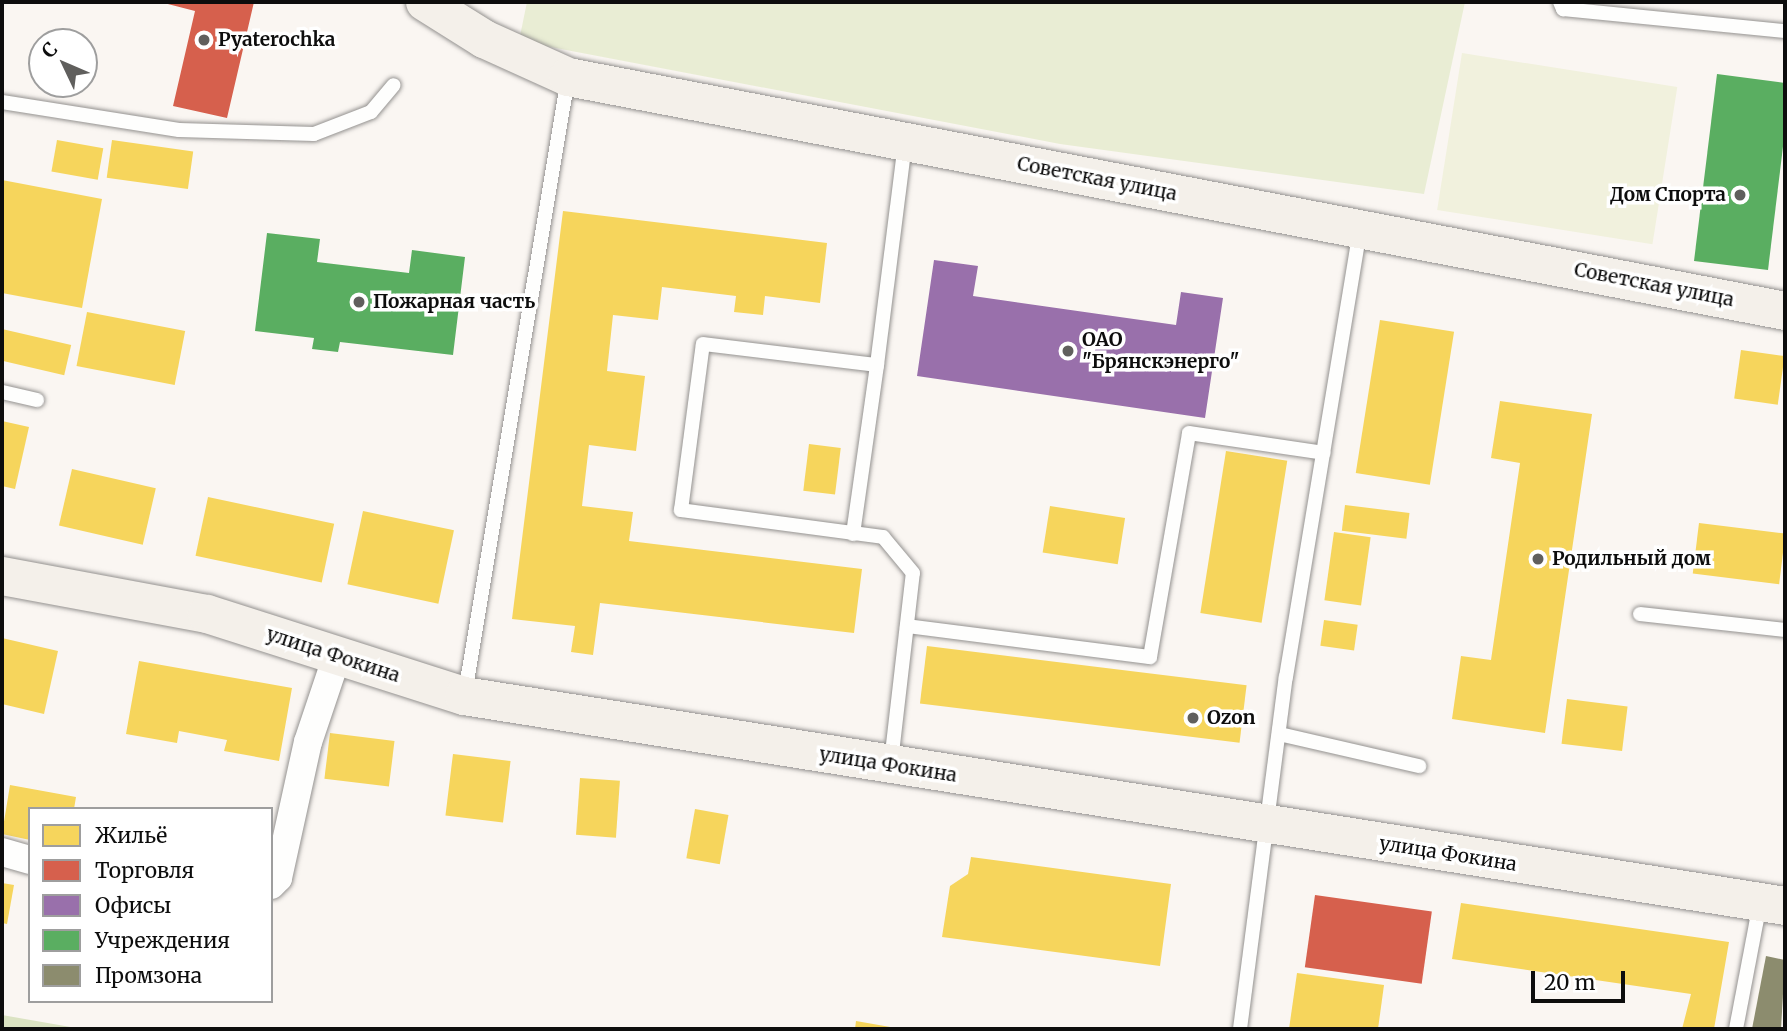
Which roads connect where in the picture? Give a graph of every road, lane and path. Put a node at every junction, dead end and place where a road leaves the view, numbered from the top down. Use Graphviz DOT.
graph roads {
  1 [pos="425,2"];
  2 [pos="1560,2"];
  3 [pos="1785,31"];
  4 [pos="568,77"];
  5 [pos="394,85"];
  6 [pos="2,102"];
  7 [pos="905,141"];
  8 [pos="1361,227"];
  9 [pos="1785,311"];
  10 [pos="877,365"];
  11 [pos="2,392"];
  12 [pos="37,400"];
  13 [pos="1324,453"];
  14 [pos="853,534"];
  15 [pos="2,576"];
  16 [pos="1640,614"];
  17 [pos="907,626"];
  18 [pos="1785,630"];
  19 [pos="337,656"];
  20 [pos="464,696"];
  21 [pos="1279,734"];
  22 [pos="890,765"];
  23 [pos="1419,766"];
  24 [pos="1267,827"];
  25 [pos="2,852"];
  26 [pos="28,859"];
  27 [pos="273,883"];
  28 [pos="1773,904"];
  29 [pos="1240,1029"];
  30 [pos="1736,1029"];
  1 -- 4 [label="main road, Советская улица"];
  2 -- 3 [label="lane"];
  4 -- 7 [label="main road, Советская улица"];
  4 -- 20 [label="lane"];
  5 -- 6 [label="lane"];
  7 -- 8 [label="main road, Советская улица"];
  7 -- 10 [label="lane"];
  8 -- 9 [label="main road, Советская улица"];
  8 -- 13 [label="lane"];
  10 -- 14 [label="lane"];
  10 -- 14 [label="lane"];
  11 -- 12 [label="lane"];
  13 -- 17 [label="lane"];
  13 -- 21 [label="lane"];
  14 -- 17 [label="lane"];
  15 -- 19 [label="main road, улица Фокина"];
  16 -- 18 [label="lane"];
  17 -- 22 [label="lane"];
  19 -- 20 [label="main road, улица Фокина"];
  19 -- 27 [label="street"];
  20 -- 22 [label="main road, улица Фокина"];
  21 -- 23 [label="lane"];
  21 -- 24 [label="lane"];
  22 -- 24 [label="main road, улица Фокина"];
  24 -- 28 [label="main road, улица Фокина"];
  24 -- 29 [label="lane"];
  25 -- 26 [label="street"];
  28 -- 30 [label="lane"];
}
